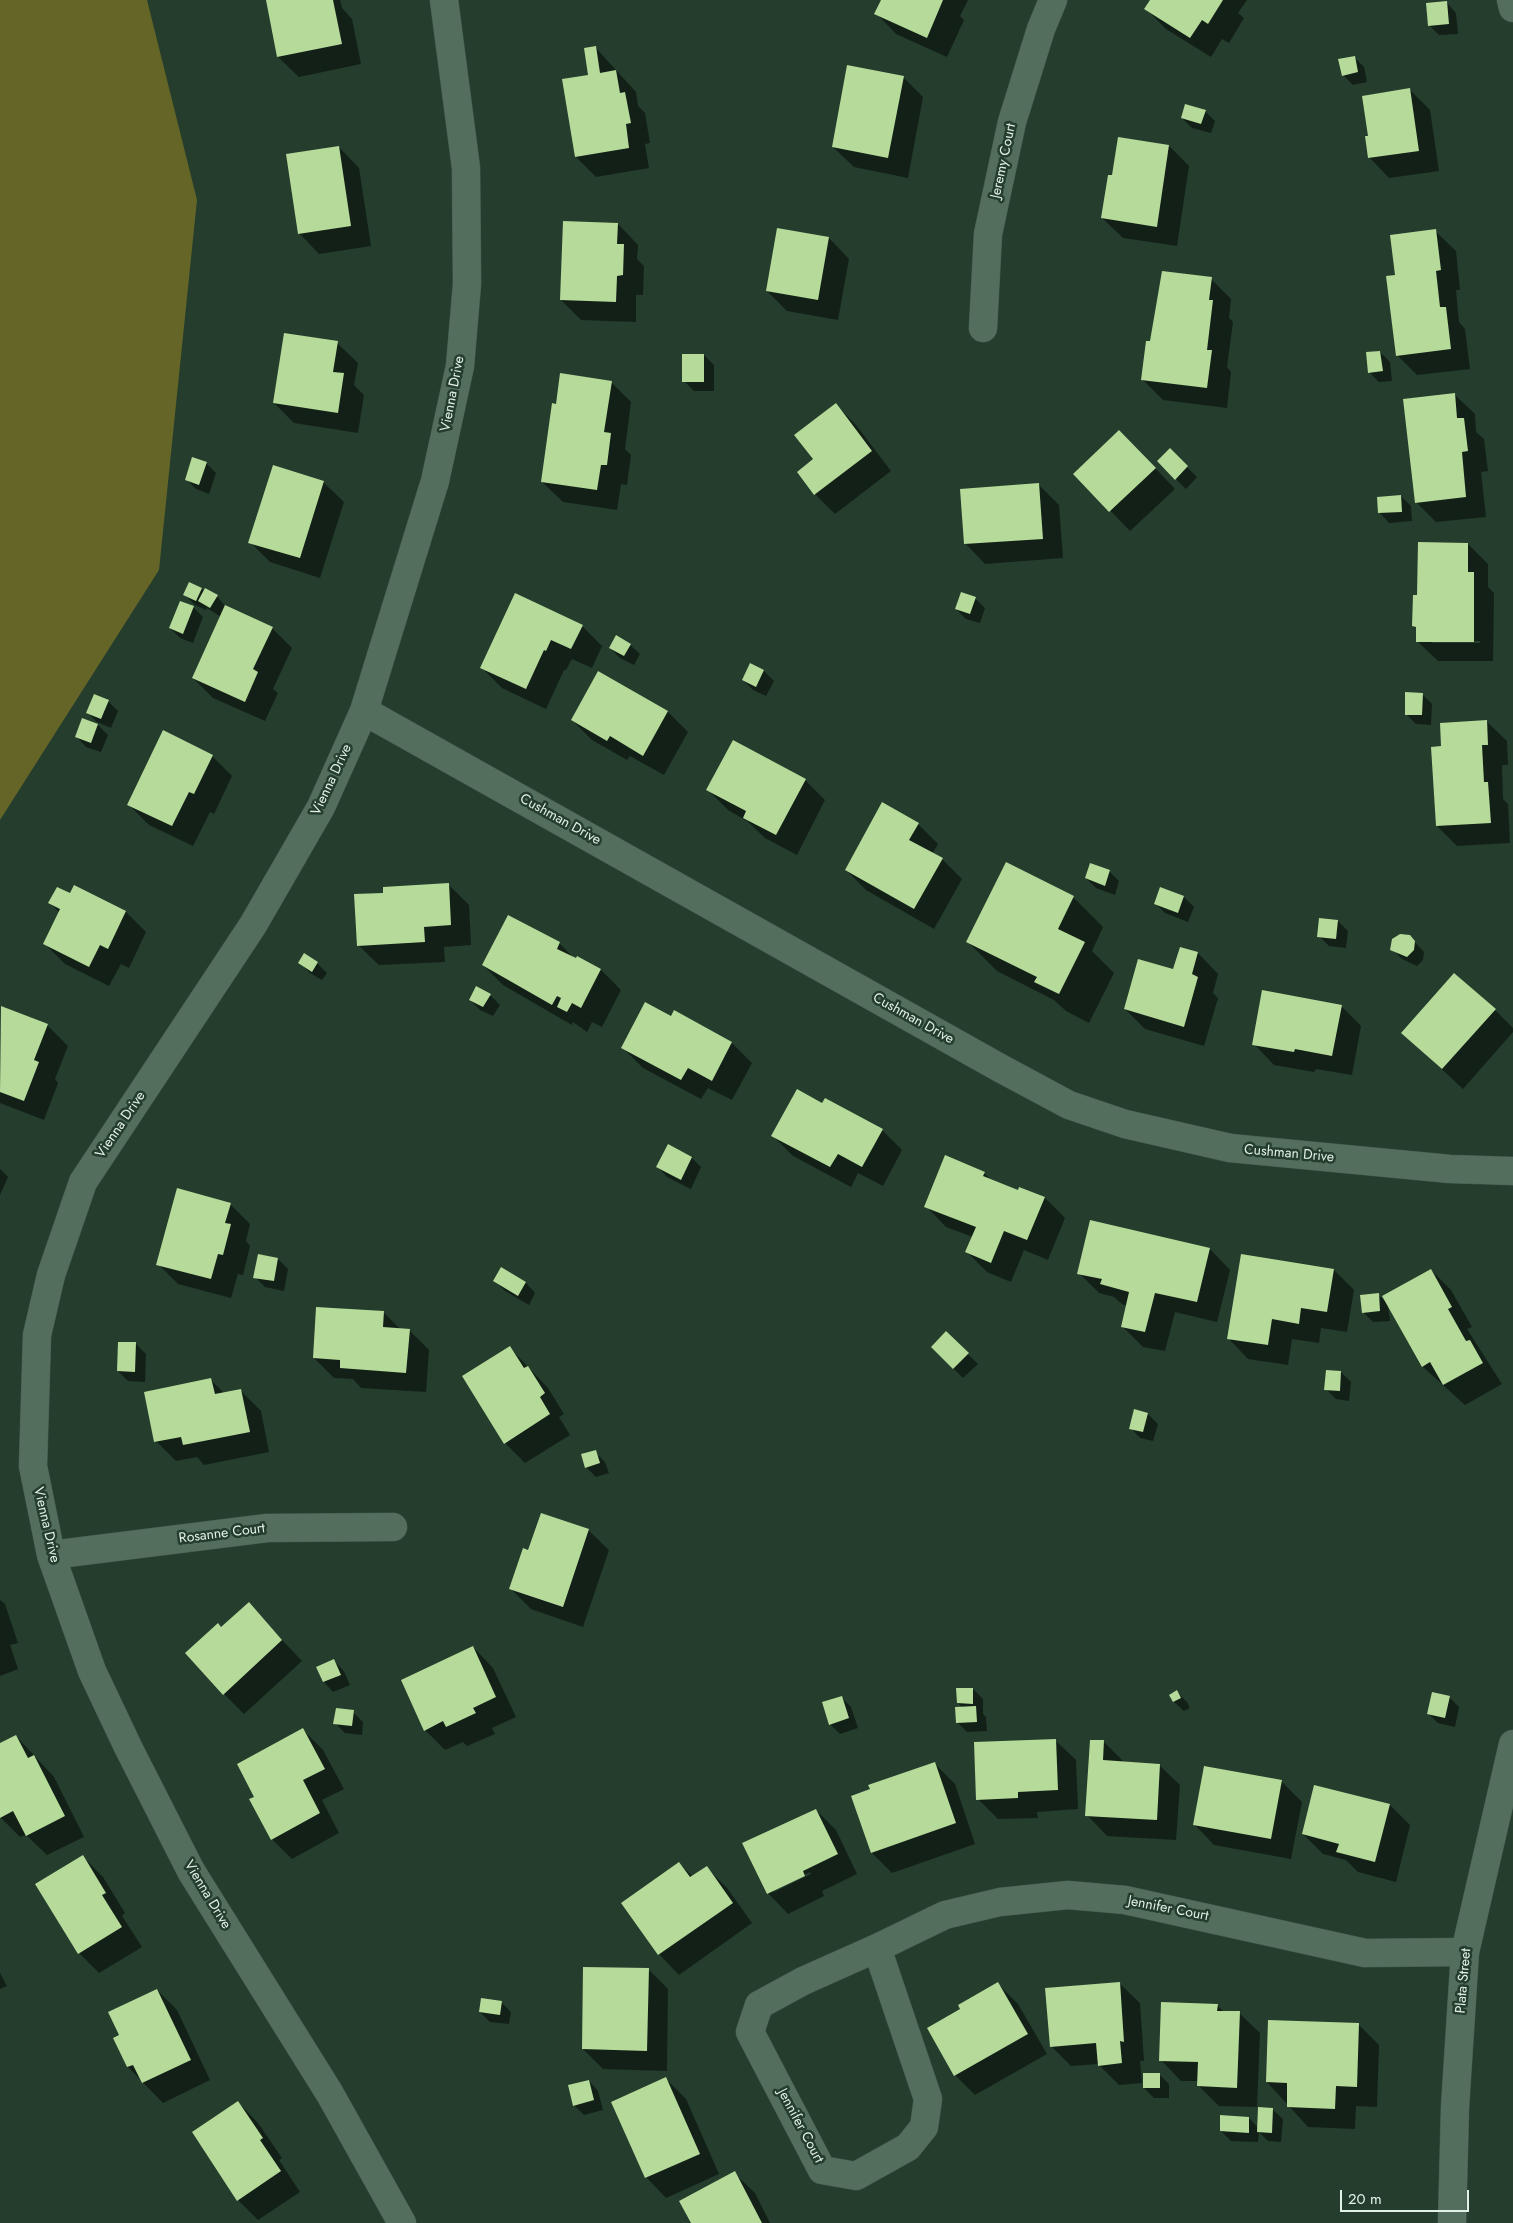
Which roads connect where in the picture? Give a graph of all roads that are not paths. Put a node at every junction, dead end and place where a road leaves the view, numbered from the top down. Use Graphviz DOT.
graph roads {
  1 [pos="444,0"];
  2 [pos="1052,0"];
  3 [pos="1511,0"];
  4 [pos="1513,8"];
  5 [pos="983,328"];
  6 [pos="364,711"];
  7 [pos="1513,1171"];
  8 [pos="393,1527"];
  9 [pos="51,1555"];
  10 [pos="1513,1744"];
  11 [pos="877,1948"];
  12 [pos="1465,1952"];
  13 [pos="402,2223"];
  14 [pos="1452,2223"];
  1 -- 6 [label="street, Vienna Drive"];
  2 -- 5 [label="street, Jeremy Court"];
  3 -- 4 [label="street"];
  6 -- 7 [label="street, Cushman Drive"];
  6 -- 9 [label="street, Vienna Drive"];
  8 -- 9 [label="street, Rosanne Court"];
  9 -- 13 [label="street, Vienna Drive"];
  10 -- 12 [label="street, Plata Street"];
  11 -- 11 [label="street, Jennifer Court"];
  11 -- 12 [label="street, Jennifer Court"];
  12 -- 14 [label="street, Plata Street"];
}
